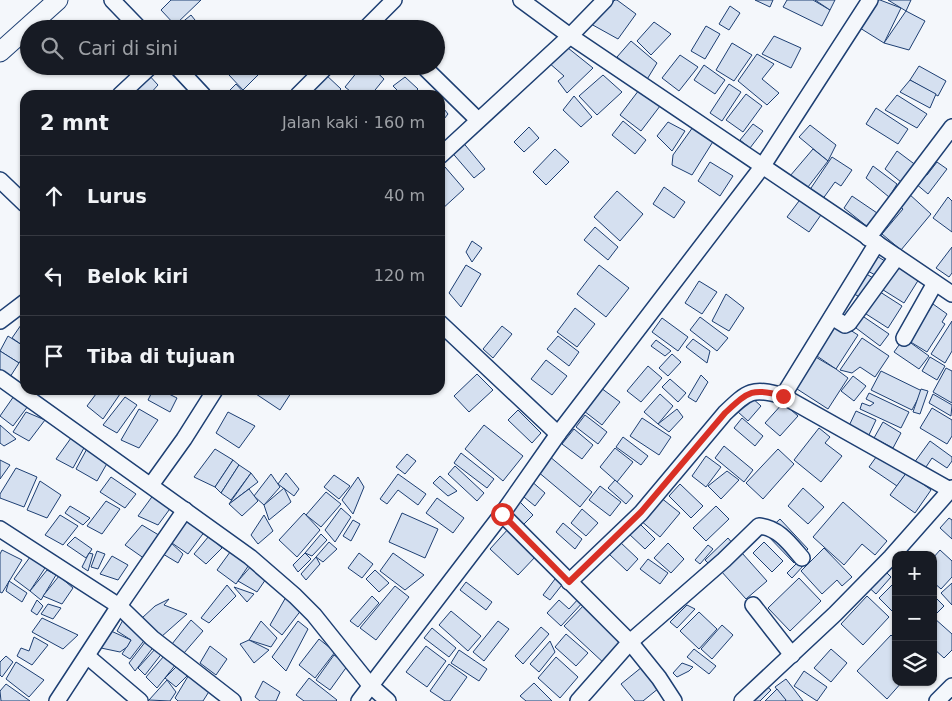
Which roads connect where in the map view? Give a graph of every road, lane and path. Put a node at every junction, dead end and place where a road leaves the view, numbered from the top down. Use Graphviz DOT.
graph roads {
  1 [pos="112,0"];
  2 [pos="394,0"];
  3 [pos="521,0"];
  4 [pos="605,0"];
  5 [pos="870,0"];
  6 [pos="50,2"];
  7 [pos="32,20"];
  8 [pos="131,20"];
  9 [pos="374,20"];
  10 [pos="20,32"];
  11 [pos="570,36"];
  12 [pos="0,52"];
  13 [pos="141,75"];
  14 [pos="184,75"];
  15 [pos="318,75"];
  16 [pos="431,75"];
  17 [pos="125,90"];
  18 [pos="198,90"];
  19 [pos="303,90"];
  20 [pos="478,120"];
  21 [pos="951,131"];
  22 [pos="445,151"];
  23 [pos="762,167"];
  24 [pos="0,180"];
  25 [pos="20,199"];
  26 [pos="873,240"];
  27 [pos="897,256"];
  28 [pos="935,283"];
  29 [pos="952,294"];
  30 [pos="20,306"];
  31 [pos="832,317"];
  32 [pos="0,321"];
  33 [pos="445,328"];
  34 [pos="904,338"];
  35 [pos="0,378"];
  36 [pos="20,392"];
  37 [pos="24,395"];
  38 [pos="212,395"];
  39 [pos="783,396"];
  40 [pos="558,434"];
  41 [pos="151,485"];
  42 [pos="951,490"];
  43 [pos="185,510"];
  44 [pos="502,514"];
  45 [pos="0,529"];
  46 [pos="802,558"];
  47 [pos="569,582"];
  48 [pos="753,605"];
  49 [pos="119,606"];
  50 [pos="630,642"];
  51 [pos="792,655"];
  52 [pos="87,656"];
  53 [pos="370,685"];
  54 [pos="952,686"];
  55 [pos="57,701"];
  56 [pos="140,701"];
  57 [pos="233,701"];
  58 [pos="359,701"];
  59 [pos="388,701"];
  60 [pos="578,701"];
  61 [pos="674,701"];
  62 [pos="742,701"];
  63 [pos="936,701"];
  1 -- 8 [label="street"];
  2 -- 9 [label="street"];
  3 -- 11 [label="street"];
  4 -- 11 [label="street"];
  5 -- 23 [label="street"];
  6 -- 7 [label="street"];
  10 -- 12 [label="street"];
  11 -- 20 [label="street"];
  11 -- 23 [label="street"];
  13 -- 17 [label="street"];
  14 -- 18 [label="street"];
  15 -- 19 [label="street"];
  16 -- 20 [label="street"];
  20 -- 22 [label="street"];
  21 -- 26 [label="street"];
  23 -- 26 [label="street"];
  23 -- 40 [label="street"];
  24 -- 25 [label="street"];
  26 -- 27 [label="street"];
  26 -- 31 [label="street"];
  27 -- 28 [label="street"];
  27 -- 31 [label="street"];
  28 -- 29 [label="street"];
  28 -- 34 [label="street"];
  30 -- 32 [label="street"];
  31 -- 39 [label="street"];
  33 -- 40 [label="street"];
  35 -- 36 [label="street"];
  37 -- 41 [label="street"];
  38 -- 41 [label="street"];
  39 -- 42 [label="street"];
  39 -- 47 [label="street"];
  40 -- 44 [label="street"];
  41 -- 43 [label="street"];
  42 -- 51 [label="street"];
  43 -- 49 [label="street"];
  43 -- 53 [label="street"];
  44 -- 47 [label="street"];
  44 -- 53 [label="street"];
  45 -- 49 [label="street"];
  46 -- 50 [label="street"];
  47 -- 50 [label="street"];
  48 -- 51 [label="street"];
  49 -- 52 [label="street"];
  49 -- 57 [label="street"];
  50 -- 60 [label="street"];
  50 -- 61 [label="street"];
  51 -- 62 [label="street"];
  52 -- 55 [label="street"];
  52 -- 56 [label="street"];
  53 -- 58 [label="street"];
  53 -- 59 [label="street"];
  54 -- 63 [label="street"];
}
